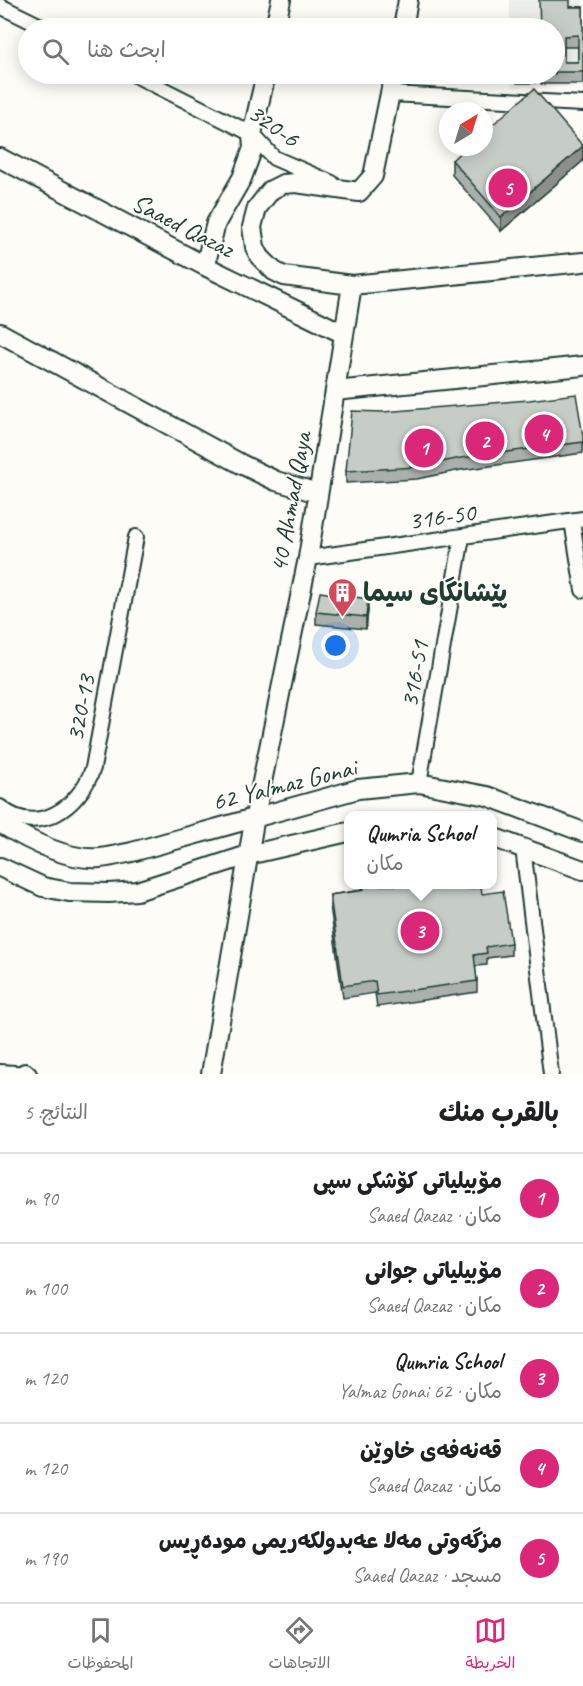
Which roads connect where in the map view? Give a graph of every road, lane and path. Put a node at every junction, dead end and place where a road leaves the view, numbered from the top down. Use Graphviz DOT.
graph roads {
  1 [pos="281,0"];
  2 [pos="408,0"];
  3 [pos="0,6"];
  4 [pos="25,18"];
  5 [pos="277,18"];
  6 [pos="405,18"];
  7 [pos="153,84"];
  8 [pos="264,84"];
  9 [pos="392,84"];
  10 [pos="390,94"];
  11 [pos="583,104"];
  12 [pos="252,134"];
  13 [pos="0,158"];
  14 [pos="359,192"];
  15 [pos="583,262"];
  16 [pos="205,266"];
  17 [pos="352,285"];
  18 [pos="0,333"];
  19 [pos="345,334"];
  20 [pos="583,366"];
  21 [pos="335,391"];
  22 [pos="318,493"];
  23 [pos="578,520"];
  24 [pos="136,537"];
  25 [pos="462,537"];
  26 [pos="308,558"];
  27 [pos="583,590"];
  28 [pos="419,783"];
  29 [pos="0,807"];
  30 [pos="255,816"];
  31 [pos="0,823"];
  32 [pos="583,832"];
  33 [pos="344,833"];
  34 [pos="497,839"];
  35 [pos="523,848"];
  36 [pos="248,855"];
  37 [pos="0,867"];
  38 [pos="583,870"];
  39 [pos="0,1072"];
  40 [pos="26,1074"];
  41 [pos="211,1074"];
  42 [pos="551,1074"];
  1 -- 5 [label="street"];
  2 -- 6 [label="street"];
  3 -- 4 [label="street"];
  7 -- 12 [label="street, 320-6"];
  8 -- 12 [label="street"];
  9 -- 10 [label="street"];
  10 -- 11 [label="street"];
  10 -- 14 [label="street"];
  12 -- 14 [label="street, 320-6"];
  12 -- 16 [label="street"];
  13 -- 16 [label="street, Saaed Qazaz"];
  14 -- 17 [label="street"];
  15 -- 17 [label="street"];
  16 -- 19 [label="street, Saaed Qazaz"];
  17 -- 19 [label="street, 40 Ahmad Qaya"];
  18 -- 22 [label="street"];
  19 -- 21 [label="street, 40 Ahmad Qaya"];
  20 -- 21 [label="street"];
  21 -- 22 [label="street, 40 Ahmad Qaya"];
  22 -- 26 [label="street, 40 Ahmad Qaya"];
  23 -- 25 [label="street, 316-50"];
  23 -- 27 [label="street"];
  24 -- 29 [label="street, 320-13"];
  25 -- 26 [label="street, 316-50"];
  25 -- 28 [label="street, 316-51"];
  26 -- 30 [label="street, 40 Ahmad Qaya"];
  28 -- 30 [label="street, 62 Yalmaz Gonai"];
  28 -- 32 [label="street, 62 Yalmaz Gonai"];
  30 -- 31 [label="street, 62 Yalmaz Gonai"];
  30 -- 36 [label="street, 40 Ahmad Qaya"];
  33 -- 36 [label="street"];
  34 -- 35 [label="street"];
  35 -- 38 [label="street"];
  35 -- 42 [label="street"];
  36 -- 37 [label="street"];
  36 -- 41 [label="street, 40 Ahmad Qaya"];
  39 -- 40 [label="street"];
}
